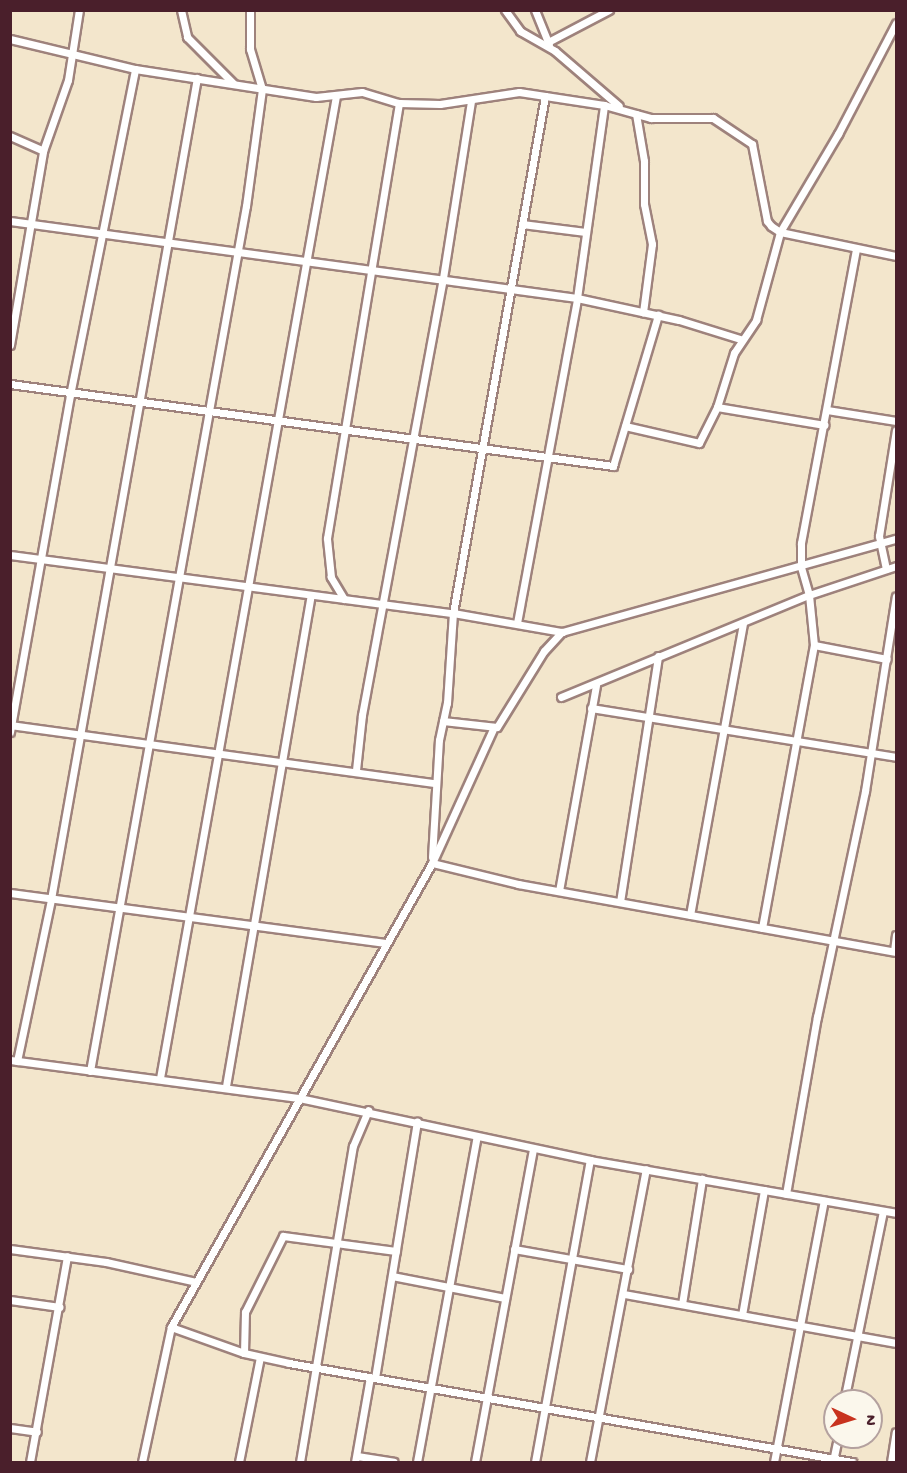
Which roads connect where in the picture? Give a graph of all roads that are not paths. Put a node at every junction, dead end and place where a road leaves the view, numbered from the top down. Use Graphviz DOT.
graph roads {
  1 [pos="79,10"];
  2 [pos="181,10"];
  3 [pos="250,10"];
  4 [pos="505,10"];
  5 [pos="535,10"];
  6 [pos="609,10"];
  7 [pos="897,23"];
  8 [pos="10,39"];
  9 [pos="548,42"];
  10 [pos="555,51"];
  11 [pos="73,53"];
  12 [pos="135,69"];
  13 [pos="197,78"];
  14 [pos="235,85"];
  15 [pos="262,89"];
  16 [pos="336,96"];
  17 [pos="545,96"];
  18 [pos="471,102"];
  19 [pos="399,103"];
  20 [pos="604,105"];
  21 [pos="621,108"];
  22 [pos="636,114"];
  23 [pos="10,136"];
  24 [pos="43,151"];
  25 [pos="10,221"];
  26 [pos="31,223"];
  27 [pos="522,224"];
  28 [pos="101,232"];
  29 [pos="585,232"];
  30 [pos="780,232"];
  31 [pos="169,244"];
  32 [pos="856,249"];
  33 [pos="237,255"];
  34 [pos="897,256"];
  35 [pos="307,262"];
  36 [pos="372,268"];
  37 [pos="443,278"];
  38 [pos="510,288"];
  39 [pos="577,298"];
  40 [pos="643,312"];
  41 [pos="658,315"];
  42 [pos="740,339"];
  43 [pos="10,345"];
  44 [pos="10,384"];
  45 [pos="70,394"];
  46 [pos="138,404"];
  47 [pos="717,407"];
  48 [pos="827,410"];
  49 [pos="209,413"];
  50 [pos="276,420"];
  51 [pos="897,421"];
  52 [pos="824,425"];
  53 [pos="625,426"];
  54 [pos="342,429"];
  55 [pos="413,436"];
  56 [pos="896,436"];
  57 [pos="482,447"];
  58 [pos="549,457"];
  59 [pos="897,539"];
  60 [pos="879,544"];
  61 [pos="10,555"];
  62 [pos="44,559"];
  63 [pos="897,566"];
  64 [pos="107,567"];
  65 [pos="801,567"];
  66 [pos="886,569"];
  67 [pos="177,577"];
  68 [pos="250,587"];
  69 [pos="311,595"];
  70 [pos="809,596"];
  71 [pos="897,596"];
  72 [pos="344,599"];
  73 [pos="384,604"];
  74 [pos="453,613"];
  75 [pos="517,623"];
  76 [pos="743,623"];
  77 [pos="562,632"];
  78 [pos="814,645"];
  79 [pos="658,657"];
  80 [pos="887,659"];
  81 [pos="596,685"];
  82 [pos="561,697"];
  83 [pos="591,708"];
  84 [pos="650,716"];
  85 [pos="443,721"];
  86 [pos="11,727"];
  87 [pos="494,727"];
  88 [pos="725,728"];
  89 [pos="77,733"];
  90 [pos="798,739"];
  91 [pos="147,742"];
  92 [pos="219,752"];
  93 [pos="872,752"];
  94 [pos="897,757"];
  95 [pos="284,761"];
  96 [pos="356,770"];
  97 [pos="435,783"];
  98 [pos="432,863"];
  99 [pos="559,891"];
  100 [pos="10,893"];
  101 [pos="51,899"];
  102 [pos="620,902"];
  103 [pos="117,908"];
  104 [pos="690,915"];
  105 [pos="189,917"];
  106 [pos="254,926"];
  107 [pos="762,928"];
  108 [pos="897,935"];
  109 [pos="833,940"];
  110 [pos="386,943"];
  111 [pos="895,951"];
  112 [pos="14,1061"];
  113 [pos="90,1071"];
  114 [pos="159,1078"];
  115 [pos="226,1086"];
  116 [pos="299,1098"];
  117 [pos="368,1110"];
  118 [pos="417,1121"];
  119 [pos="477,1136"];
  120 [pos="533,1149"];
  121 [pos="590,1160"];
  122 [pos="646,1169"];
  123 [pos="702,1179"];
  124 [pos="764,1190"];
  125 [pos="786,1194"];
  126 [pos="824,1201"];
  127 [pos="883,1211"];
  128 [pos="897,1213"];
  129 [pos="339,1243"];
  130 [pos="10,1249"];
  131 [pos="514,1249"];
  132 [pos="396,1251"];
  133 [pos="66,1256"];
  134 [pos="573,1259"];
  135 [pos="628,1269"];
  136 [pos="392,1276"];
  137 [pos="196,1282"];
  138 [pos="448,1287"];
  139 [pos="624,1294"];
  140 [pos="505,1298"];
  141 [pos="10,1300"];
  142 [pos="682,1304"];
  143 [pos="60,1307"];
  144 [pos="741,1315"];
  145 [pos="801,1326"];
  146 [pos="171,1327"];
  147 [pos="857,1337"];
  148 [pos="897,1343"];
  149 [pos="244,1353"];
  150 [pos="260,1357"];
  151 [pos="317,1369"];
  152 [pos="373,1378"];
  153 [pos="432,1387"];
  154 [pos="846,1389"];
  155 [pos="488,1395"];
  156 [pos="544,1405"];
  157 [pos="600,1416"];
  158 [pos="10,1428"];
  159 [pos="37,1432"];
  160 [pos="897,1432"];
  161 [pos="776,1449"];
  162 [pos="356,1459"];
  163 [pos="833,1461"];
  164 [pos="30,1462"];
  165 [pos="143,1462"];
  166 [pos="153,1462"];
  167 [pos="239,1462"];
  168 [pos="300,1462"];
  169 [pos="394,1462"];
  170 [pos="417,1462"];
  171 [pos="475,1462"];
  172 [pos="535,1462"];
  173 [pos="590,1462"];
  174 [pos="774,1462"];
  175 [pos="852,1462"];
  176 [pos="891,1462"];
  1 -- 11 [label="street"];
  2 -- 14 [label="street"];
  3 -- 15 [label="street"];
  4 -- 10 [label="street"];
  5 -- 9 [label="street"];
  6 -- 9 [label="street"];
  7 -- 30 [label="street"];
  8 -- 11 [label="street"];
  9 -- 10 [label="street"];
  10 -- 21 [label="street"];
  11 -- 12 [label="street"];
  11 -- 24 [label="street"];
  12 -- 13 [label="street"];
  12 -- 28 [label="street"];
  13 -- 14 [label="street"];
  13 -- 31 [label="street"];
  14 -- 15 [label="street"];
  15 -- 16 [label="street"];
  15 -- 33 [label="street"];
  16 -- 19 [label="street"];
  16 -- 35 [label="street"];
  17 -- 18 [label="street"];
  17 -- 20 [label="street"];
  17 -- 27 [label="street"];
  18 -- 19 [label="street"];
  18 -- 37 [label="street"];
  19 -- 36 [label="street"];
  20 -- 21 [label="street"];
  20 -- 29 [label="street"];
  21 -- 22 [label="street"];
  22 -- 30 [label="street"];
  22 -- 40 [label="street"];
  23 -- 24 [label="street"];
  24 -- 26 [label="street"];
  25 -- 26 [label="street"];
  26 -- 28 [label="street"];
  26 -- 43 [label="street"];
  27 -- 29 [label="street"];
  27 -- 38 [label="street"];
  28 -- 31 [label="street"];
  28 -- 45 [label="street"];
  29 -- 39 [label="street"];
  30 -- 32 [label="street"];
  30 -- 42 [label="street"];
  31 -- 33 [label="street"];
  31 -- 46 [label="street"];
  32 -- 34 [label="street"];
  32 -- 48 [label="street"];
  33 -- 35 [label="street"];
  33 -- 49 [label="street"];
  35 -- 36 [label="street"];
  35 -- 50 [label="street"];
  36 -- 37 [label="street"];
  36 -- 54 [label="street"];
  37 -- 38 [label="street"];
  37 -- 55 [label="street"];
  38 -- 39 [label="street"];
  38 -- 57 [label="street"];
  39 -- 40 [label="street"];
  39 -- 58 [label="street"];
  40 -- 41 [label="street"];
  41 -- 42 [label="street"];
  41 -- 53 [label="street"];
  42 -- 47 [label="street"];
  44 -- 45 [label="street"];
  45 -- 46 [label="street"];
  45 -- 62 [label="street"];
  46 -- 49 [label="street"];
  46 -- 64 [label="street"];
  47 -- 52 [label="street"];
  47 -- 53 [label="street"];
  48 -- 51 [label="street"];
  48 -- 52 [label="street"];
  49 -- 50 [label="street"];
  49 -- 67 [label="street"];
  50 -- 54 [label="street"];
  50 -- 68 [label="street"];
  52 -- 65 [label="street"];
  53 -- 58 [label="street"];
  54 -- 55 [label="street"];
  54 -- 72 [label="street"];
  55 -- 57 [label="street"];
  55 -- 73 [label="street"];
  56 -- 60 [label="street"];
  57 -- 58 [label="street"];
  57 -- 74 [label="street"];
  58 -- 75 [label="street"];
  59 -- 60 [label="street"];
  60 -- 65 [label="street"];
  60 -- 66 [label="street"];
  61 -- 62 [label="street"];
  62 -- 64 [label="street"];
  62 -- 86 [label="street"];
  63 -- 66 [label="street"];
  64 -- 67 [label="street"];
  64 -- 89 [label="street"];
  65 -- 70 [label="street"];
  65 -- 77 [label="street"];
  66 -- 70 [label="street"];
  67 -- 68 [label="street"];
  67 -- 91 [label="street"];
  68 -- 69 [label="street"];
  68 -- 92 [label="street"];
  69 -- 72 [label="street"];
  69 -- 95 [label="street"];
  70 -- 76 [label="street"];
  70 -- 78 [label="street"];
  71 -- 80 [label="street"];
  72 -- 73 [label="street"];
  73 -- 74 [label="street"];
  73 -- 96 [label="street"];
  74 -- 75 [label="street"];
  74 -- 85 [label="street"];
  75 -- 77 [label="street"];
  76 -- 79 [label="street"];
  76 -- 88 [label="street"];
  77 -- 87 [label="street"];
  78 -- 80 [label="street"];
  78 -- 90 [label="street"];
  79 -- 81 [label="street"];
  79 -- 84 [label="street"];
  80 -- 93 [label="street"];
  81 -- 82 [label="street"];
  81 -- 83 [label="street"];
  83 -- 84 [label="street"];
  83 -- 99 [label="street"];
  84 -- 88 [label="street"];
  84 -- 102 [label="street"];
  85 -- 87 [label="street"];
  85 -- 97 [label="street"];
  86 -- 89 [label="street"];
  87 -- 98 [label="street"];
  88 -- 90 [label="street"];
  88 -- 104 [label="street"];
  89 -- 91 [label="street"];
  89 -- 101 [label="street"];
  90 -- 93 [label="street"];
  90 -- 107 [label="street"];
  91 -- 92 [label="street"];
  91 -- 103 [label="street"];
  92 -- 95 [label="street"];
  92 -- 105 [label="street"];
  93 -- 94 [label="street"];
  93 -- 109 [label="street"];
  95 -- 96 [label="street"];
  95 -- 106 [label="street"];
  96 -- 97 [label="street"];
  97 -- 98 [label="street"];
  98 -- 99 [label="street"];
  98 -- 110 [label="street"];
  99 -- 102 [label="street"];
  100 -- 101 [label="street"];
  101 -- 103 [label="street"];
  101 -- 112 [label="street"];
  102 -- 104 [label="street"];
  103 -- 105 [label="street"];
  103 -- 113 [label="street"];
  104 -- 107 [label="street"];
  105 -- 106 [label="street"];
  105 -- 114 [label="street"];
  106 -- 110 [label="street"];
  106 -- 115 [label="street"];
  107 -- 109 [label="street"];
  108 -- 111 [label="street"];
  109 -- 111 [label="street"];
  109 -- 125 [label="street"];
  110 -- 116 [label="street"];
  112 -- 113 [label="street"];
  113 -- 114 [label="street"];
  114 -- 115 [label="street"];
  115 -- 116 [label="street"];
  116 -- 117 [label="street"];
  116 -- 137 [label="street"];
  117 -- 118 [label="street"];
  117 -- 129 [label="street"];
  118 -- 119 [label="street"];
  118 -- 132 [label="street"];
  119 -- 120 [label="street"];
  119 -- 138 [label="street"];
  120 -- 121 [label="street"];
  120 -- 131 [label="street"];
  121 -- 122 [label="street"];
  121 -- 134 [label="street"];
  122 -- 123 [label="street"];
  122 -- 135 [label="street"];
  123 -- 124 [label="street"];
  123 -- 142 [label="street"];
  124 -- 125 [label="street"];
  124 -- 144 [label="street"];
  125 -- 126 [label="street"];
  126 -- 127 [label="street"];
  126 -- 145 [label="street"];
  127 -- 128 [label="street"];
  127 -- 147 [label="street"];
  129 -- 132 [label="street"];
  129 -- 149 [label="street"];
  129 -- 151 [label="street"];
  130 -- 133 [label="street"];
  131 -- 134 [label="street"];
  131 -- 140 [label="street"];
  132 -- 136 [label="street"];
  133 -- 137 [label="street"];
  133 -- 143 [label="street"];
  134 -- 135 [label="street"];
  134 -- 156 [label="street"];
  135 -- 139 [label="street"];
  136 -- 138 [label="street"];
  136 -- 152 [label="street"];
  137 -- 146 [label="street"];
  138 -- 140 [label="street"];
  138 -- 153 [label="street"];
  139 -- 142 [label="street"];
  139 -- 157 [label="street"];
  140 -- 155 [label="street"];
  141 -- 143 [label="street"];
  142 -- 144 [label="street"];
  143 -- 159 [label="street"];
  144 -- 145 [label="street"];
  145 -- 147 [label="street"];
  145 -- 161 [label="street"];
  146 -- 149 [label="street"];
  146 -- 165 [label="street"];
  147 -- 148 [label="street"];
  147 -- 154 [label="street"];
  149 -- 150 [label="street"];
  150 -- 151 [label="street"];
  150 -- 167 [label="street"];
  151 -- 152 [label="street"];
  151 -- 168 [label="street"];
  152 -- 153 [label="street"];
  152 -- 162 [label="street"];
  153 -- 155 [label="street"];
  153 -- 170 [label="street"];
  155 -- 156 [label="street"];
  155 -- 171 [label="street"];
  156 -- 157 [label="street"];
  156 -- 172 [label="street"];
  157 -- 161 [label="street"];
  157 -- 173 [label="street"];
  158 -- 159 [label="street"];
  159 -- 164 [label="street"];
  160 -- 176 [label="street"];
  161 -- 163 [label="street"];
  161 -- 174 [label="street"];
  162 -- 169 [label="street"];
  163 -- 175 [label="street"];
  165 -- 166 [label="street"];
}
